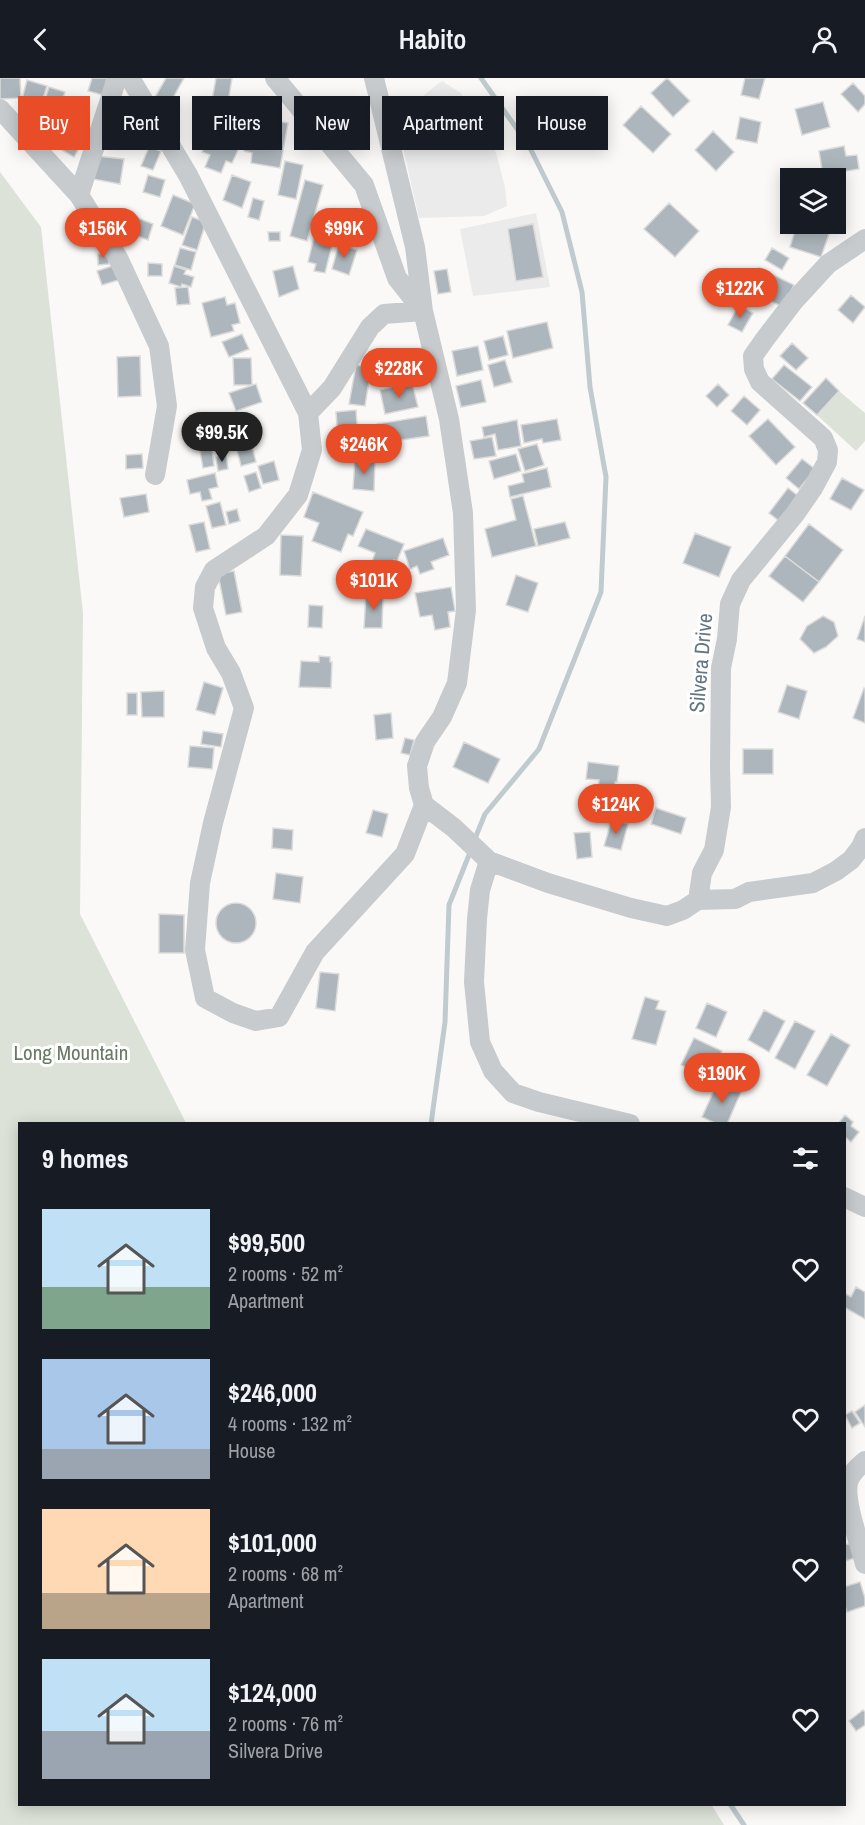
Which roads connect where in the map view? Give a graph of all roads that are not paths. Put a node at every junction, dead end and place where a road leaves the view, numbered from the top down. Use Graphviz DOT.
graph roads {
  1 [pos="117,78"];
  2 [pos="130,78"];
  3 [pos="275,78"];
  4 [pos="374,78"];
  5 [pos="0,108"];
  6 [pos="79,195"];
  7 [pos="865,239"];
  8 [pos="423,311"];
  9 [pos="308,412"];
  10 [pos="155,475"];
  11 [pos="424,805"];
  12 [pos="865,838"];
  13 [pos="483,856"];
  14 [pos="698,900"];
  15 [pos="622,1122"];
  16 [pos="846,1198"];
  17 [pos="865,1206"];
  18 [pos="865,1461"];
  19 [pos="865,1563"];
  1 -- 6 [label="street"];
  2 -- 9 [label="street"];
  3 -- 8 [label="street"];
  4 -- 8 [label="street"];
  5 -- 6 [label="street"];
  6 -- 10 [label="street"];
  7 -- 14 [label="street, Silvera Drive"];
  8 -- 9 [label="street"];
  8 -- 11 [label="street"];
  9 -- 11 [label="street"];
  11 -- 13 [label="street"];
  12 -- 14 [label="street"];
  13 -- 14 [label="street"];
  13 -- 15 [label="street"];
  16 -- 17 [label="street"];
  18 -- 19 [label="street"];
}
